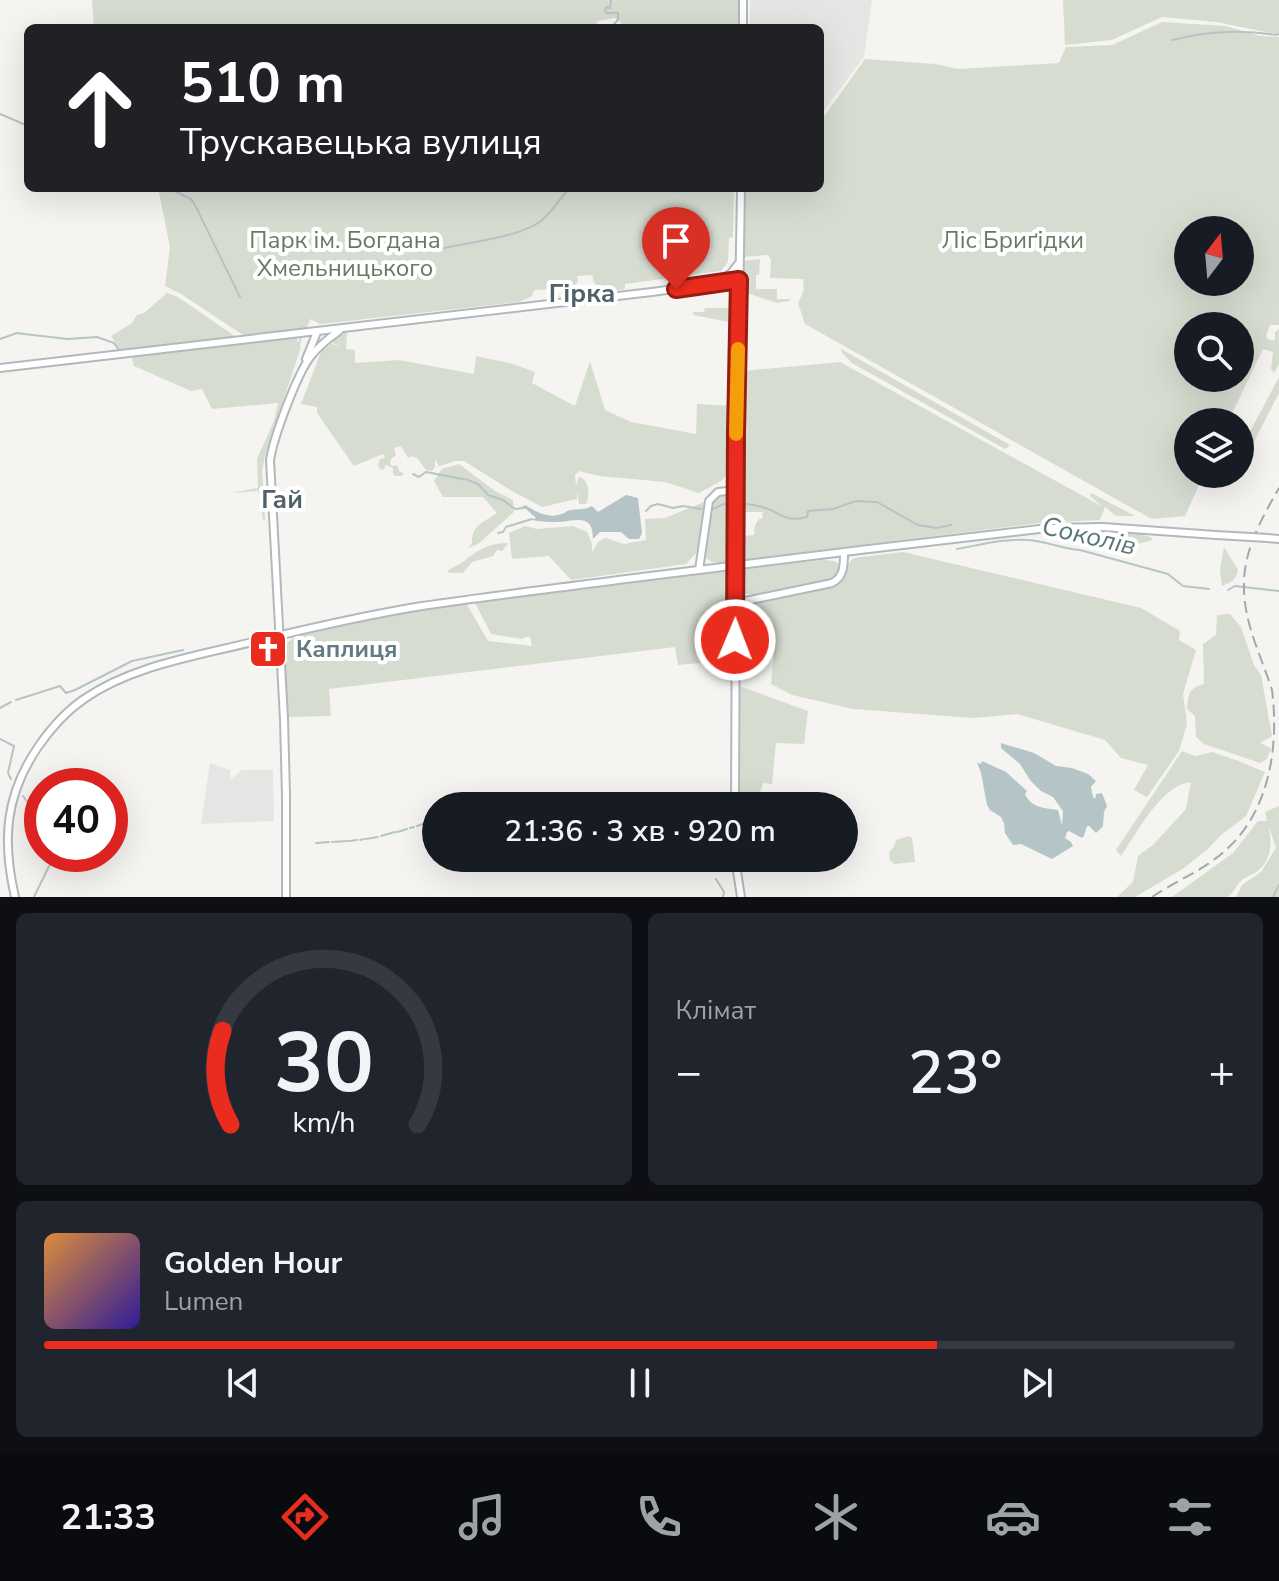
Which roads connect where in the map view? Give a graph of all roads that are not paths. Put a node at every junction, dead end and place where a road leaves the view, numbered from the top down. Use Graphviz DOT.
graph roads {
  1 [pos="743,0"];
  2 [pos="743,24"];
  3 [pos="741,192"];
  4 [pos="740,259"];
  5 [pos="739,280"];
  6 [pos="713,285"];
  7 [pos="317,332"];
  8 [pos="334,332"];
  9 [pos="304,366"];
  10 [pos="0,368"];
  11 [pos="736,472"];
  12 [pos="736,490"];
  13 [pos="724,491"];
  14 [pos="1279,539"];
  15 [pos="844,553"];
  16 [pos="699,570"];
  17 [pos="736,603"];
  18 [pos="278,619"];
  19 [pos="300,631"];
  20 [pos="279,635"];
  21 [pos="280,650"];
  22 [pos="735,792"];
  23 [pos="736,872"];
  24 [pos="15,897"];
  25 [pos="286,897"];
  26 [pos="741,897"];
  1 -- 2 [label="main road"];
  3 -- 4 [label="main road"];
  4 -- 5 [label="main road"];
  4 -- 6 [label="main road"];
  5 -- 6 [label="main road"];
  5 -- 11 [label="main road"];
  6 -- 8 [label="main road"];
  7 -- 8 [label="main road"];
  7 -- 9 [label="main road"];
  7 -- 10 [label="main road"];
  8 -- 9 [label="main road"];
  9 -- 18 [label="main road"];
  11 -- 12 [label="main road"];
  11 -- 13 [label="main road"];
  12 -- 13 [label="main road"];
  12 -- 17 [label="main road, bridge"];
  13 -- 16 [label="main road"];
  14 -- 15 [label="main road, bridge"];
  15 -- 16 [label="main road"];
  15 -- 17 [label="main road"];
  16 -- 19 [label="main road"];
  17 -- 22 [label="main road"];
  18 -- 19 [label="main road"];
  18 -- 20 [label="main road"];
  19 -- 20 [label="main road"];
  19 -- 21 [label="main road"];
  20 -- 21 [label="main road"];
  20 -- 24 [label="main road"];
  21 -- 25 [label="main road"];
  23 -- 26 [label="main road"];
}
